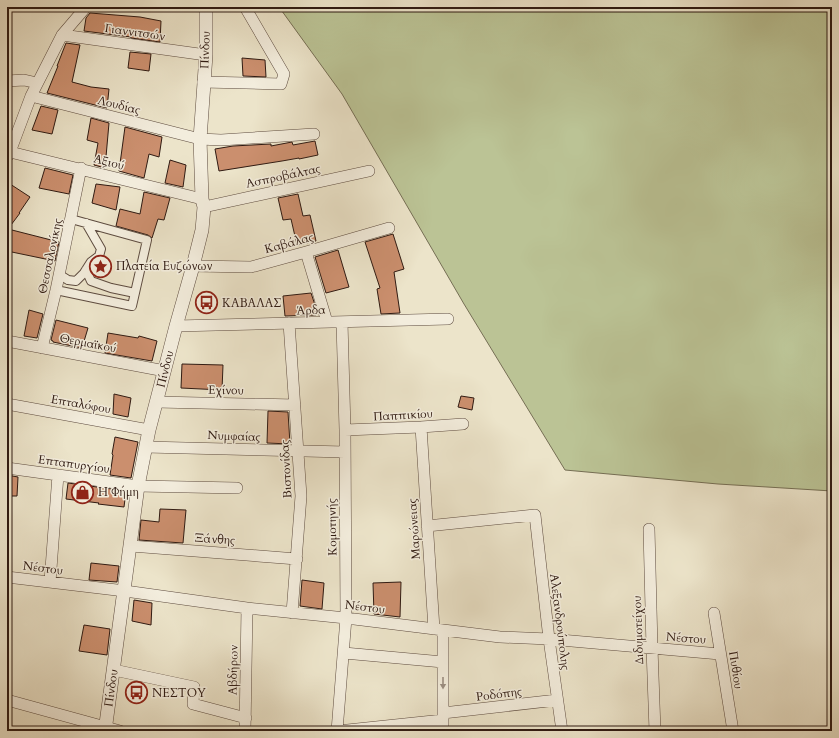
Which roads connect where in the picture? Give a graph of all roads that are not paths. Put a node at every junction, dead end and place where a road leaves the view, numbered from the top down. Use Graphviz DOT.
graph roads {
  1 [pos="86,7"];
  2 [pos="206,7"];
  3 [pos="245,7"];
  4 [pos="62,35"];
  5 [pos="206,55"];
  6 [pos="7,81"];
  7 [pos="203,82"];
  8 [pos="37,83"];
  9 [pos="31,96"];
  10 [pos="314,134"];
  11 [pos="200,139"];
  12 [pos="9,155"];
  13 [pos="82,168"];
  14 [pos="369,172"];
  15 [pos="203,203"];
  16 [pos="71,219"];
  17 [pos="86,223"];
  18 [pos="389,228"];
  19 [pos="306,252"];
  20 [pos="193,266"];
  21 [pos="86,270"];
  22 [pos="60,275"];
  23 [pos="56,290"];
  24 [pos="135,293"];
  25 [pos="448,319"];
  26 [pos="327,322"];
  27 [pos="342,322"];
  28 [pos="289,323"];
  29 [pos="176,326"];
  30 [pos="7,341"];
  31 [pos="42,348"];
  32 [pos="165,371"];
  33 [pos="157,402"];
  34 [pos="7,404"];
  35 [pos="295,405"];
  36 [pos="463,424"];
  37 [pos="421,427"];
  38 [pos="149,430"];
  39 [pos="345,430"];
  40 [pos="146,447"];
  41 [pos="298,451"];
  42 [pos="345,452"];
  43 [pos="7,468"];
  44 [pos="58,475"];
  45 [pos="138,486"];
  46 [pos="237,488"];
  47 [pos="427,526"];
  48 [pos="649,529"];
  49 [pos="131,546"];
  50 [pos="297,559"];
  51 [pos="7,577"];
  52 [pos="50,582"];
  53 [pos="125,591"];
  54 [pos="247,608"];
  55 [pos="292,613"];
  56 [pos="714,613"];
  57 [pos="346,618"];
  58 [pos="439,630"];
  59 [pos="549,639"];
  60 [pos="652,648"];
  61 [pos="344,653"];
  62 [pos="720,654"];
  63 [pos="443,662"];
  64 [pos="114,670"];
  65 [pos="7,700"];
  66 [pos="557,700"];
  67 [pos="246,718"];
  68 [pos="443,721"];
  69 [pos="106,729"];
  70 [pos="120,731"];
  71 [pos="245,731"];
  72 [pos="337,731"];
  73 [pos="562,731"];
  74 [pos="655,731"];
  75 [pos="733,731"];
  1 -- 4 [label="street"];
  2 -- 5 [label="street, Πίνδου"];
  3 -- 7 [label="street"];
  4 -- 5 [label="street, Γιαννιτσών"];
  4 -- 8 [label="street"];
  5 -- 7 [label="street, Πίνδου"];
  6 -- 8 [label="street"];
  7 -- 11 [label="street, Πίνδου"];
  8 -- 9 [label="street"];
  9 -- 11 [label="street, Λουδίας"];
  9 -- 12 [label="street"];
  10 -- 11 [label="street, Λουδίας"];
  11 -- 15 [label="street, Πίνδου"];
  12 -- 13 [label="street, Αξιού"];
  13 -- 15 [label="street, Αξιού"];
  13 -- 16 [label="street, Θεσσαλονίκης"];
  14 -- 15 [label="street, Ασπροβάλτας"];
  15 -- 20 [label="street, Πίνδου"];
  16 -- 17 [label="street"];
  16 -- 22 [label="street, Θεσσαλονίκης"];
  17 -- 21 [label="street"];
  17 -- 24 [label="street"];
  18 -- 19 [label="street, Καβάλας"];
  19 -- 20 [label="street, Καβάλας"];
  19 -- 26 [label="street"];
  20 -- 29 [label="street, Πίνδου"];
  21 -- 22 [label="street"];
  21 -- 24 [label="street"];
  22 -- 23 [label="street, Θεσσαλονίκης"];
  23 -- 24 [label="street"];
  23 -- 31 [label="street, Θεσσαλονίκης"];
  25 -- 27 [label="street, Άρδα"];
  26 -- 27 [label="street, Άρδα"];
  26 -- 28 [label="street, Άρδα"];
  27 -- 39 [label="street, Κομοτηνής"];
  28 -- 29 [label="street, Άρδα"];
  28 -- 35 [label="street, Βιστονίδας"];
  29 -- 32 [label="street, Πίνδου"];
  30 -- 31 [label="street, Θερμαϊκού"];
  31 -- 32 [label="street, Θερμαϊκού"];
  32 -- 33 [label="street, Πίνδου"];
  33 -- 35 [label="street, Εχίνου"];
  33 -- 38 [label="street, Πίνδου"];
  34 -- 38 [label="street, Επταλόφου"];
  35 -- 41 [label="street, Βιστονίδας"];
  36 -- 37 [label="street, Παππικίου"];
  37 -- 39 [label="street, Παππικίου"];
  37 -- 47 [label="street, Μαρώνειας"];
  38 -- 40 [label="street, Πίνδου"];
  39 -- 42 [label="street, Κομοτηνής"];
  40 -- 41 [label="street, Νυμφαίας"];
  40 -- 45 [label="street, Πίνδου"];
  41 -- 42 [label="street, Νυμφαίας"];
  41 -- 50 [label="street, Βιστονίδας"];
  42 -- 57 [label="street, Κομοτηνής"];
  43 -- 44 [label="street, Επταπυργίου"];
  44 -- 45 [label="street, Επταπυργίου"];
  44 -- 52 [label="street"];
  45 -- 46 [label="street, Επταπυργίου"];
  45 -- 49 [label="street, Πίνδου"];
  47 -- 58 [label="street, Μαρώνειας"];
  47 -- 59 [label="street, Αλεξανδρούπολης"];
  48 -- 60 [label="street, Διδυμοτείχου"];
  49 -- 50 [label="street, Ξάνθης"];
  49 -- 53 [label="street, Πίνδου"];
  50 -- 55 [label="street, Βιστονίδας"];
  51 -- 52 [label="street, Νέστου"];
  52 -- 53 [label="street, Νέστου"];
  53 -- 54 [label="street, Νέστου"];
  53 -- 64 [label="street, Πίνδου"];
  54 -- 55 [label="street, Νέστου"];
  54 -- 67 [label="street, Αβδήρων"];
  55 -- 57 [label="street, Νέστου"];
  56 -- 62 [label="street, Πυθίου"];
  57 -- 58 [label="street, Νέστου"];
  57 -- 61 [label="street, Κομοτηνής"];
  58 -- 59 [label="street, Νέστου"];
  58 -- 63 [label="street, Μαρώνειας"];
  59 -- 60 [label="street, Νέστου"];
  59 -- 66 [label="street, Αλεξανδρούπολης"];
  60 -- 62 [label="street, Νέστου"];
  60 -- 74 [label="street, Διδυμοτείχου"];
  61 -- 63 [label="street"];
  61 -- 72 [label="street, Κομοτηνής"];
  62 -- 75 [label="street, Πυθίου"];
  63 -- 68 [label="street, Μαρώνειας, one-way"];
  64 -- 67 [label="street"];
  64 -- 69 [label="street, Πίνδου"];
  65 -- 69 [label="street"];
  66 -- 68 [label="street, Ροδόπης"];
  66 -- 73 [label="street, Αλεξανδρούπολης"];
  67 -- 71 [label="street, Αβδήρων"];
  68 -- 72 [label="street, Ροδόπης"];
  69 -- 70 [label="street"];
}
